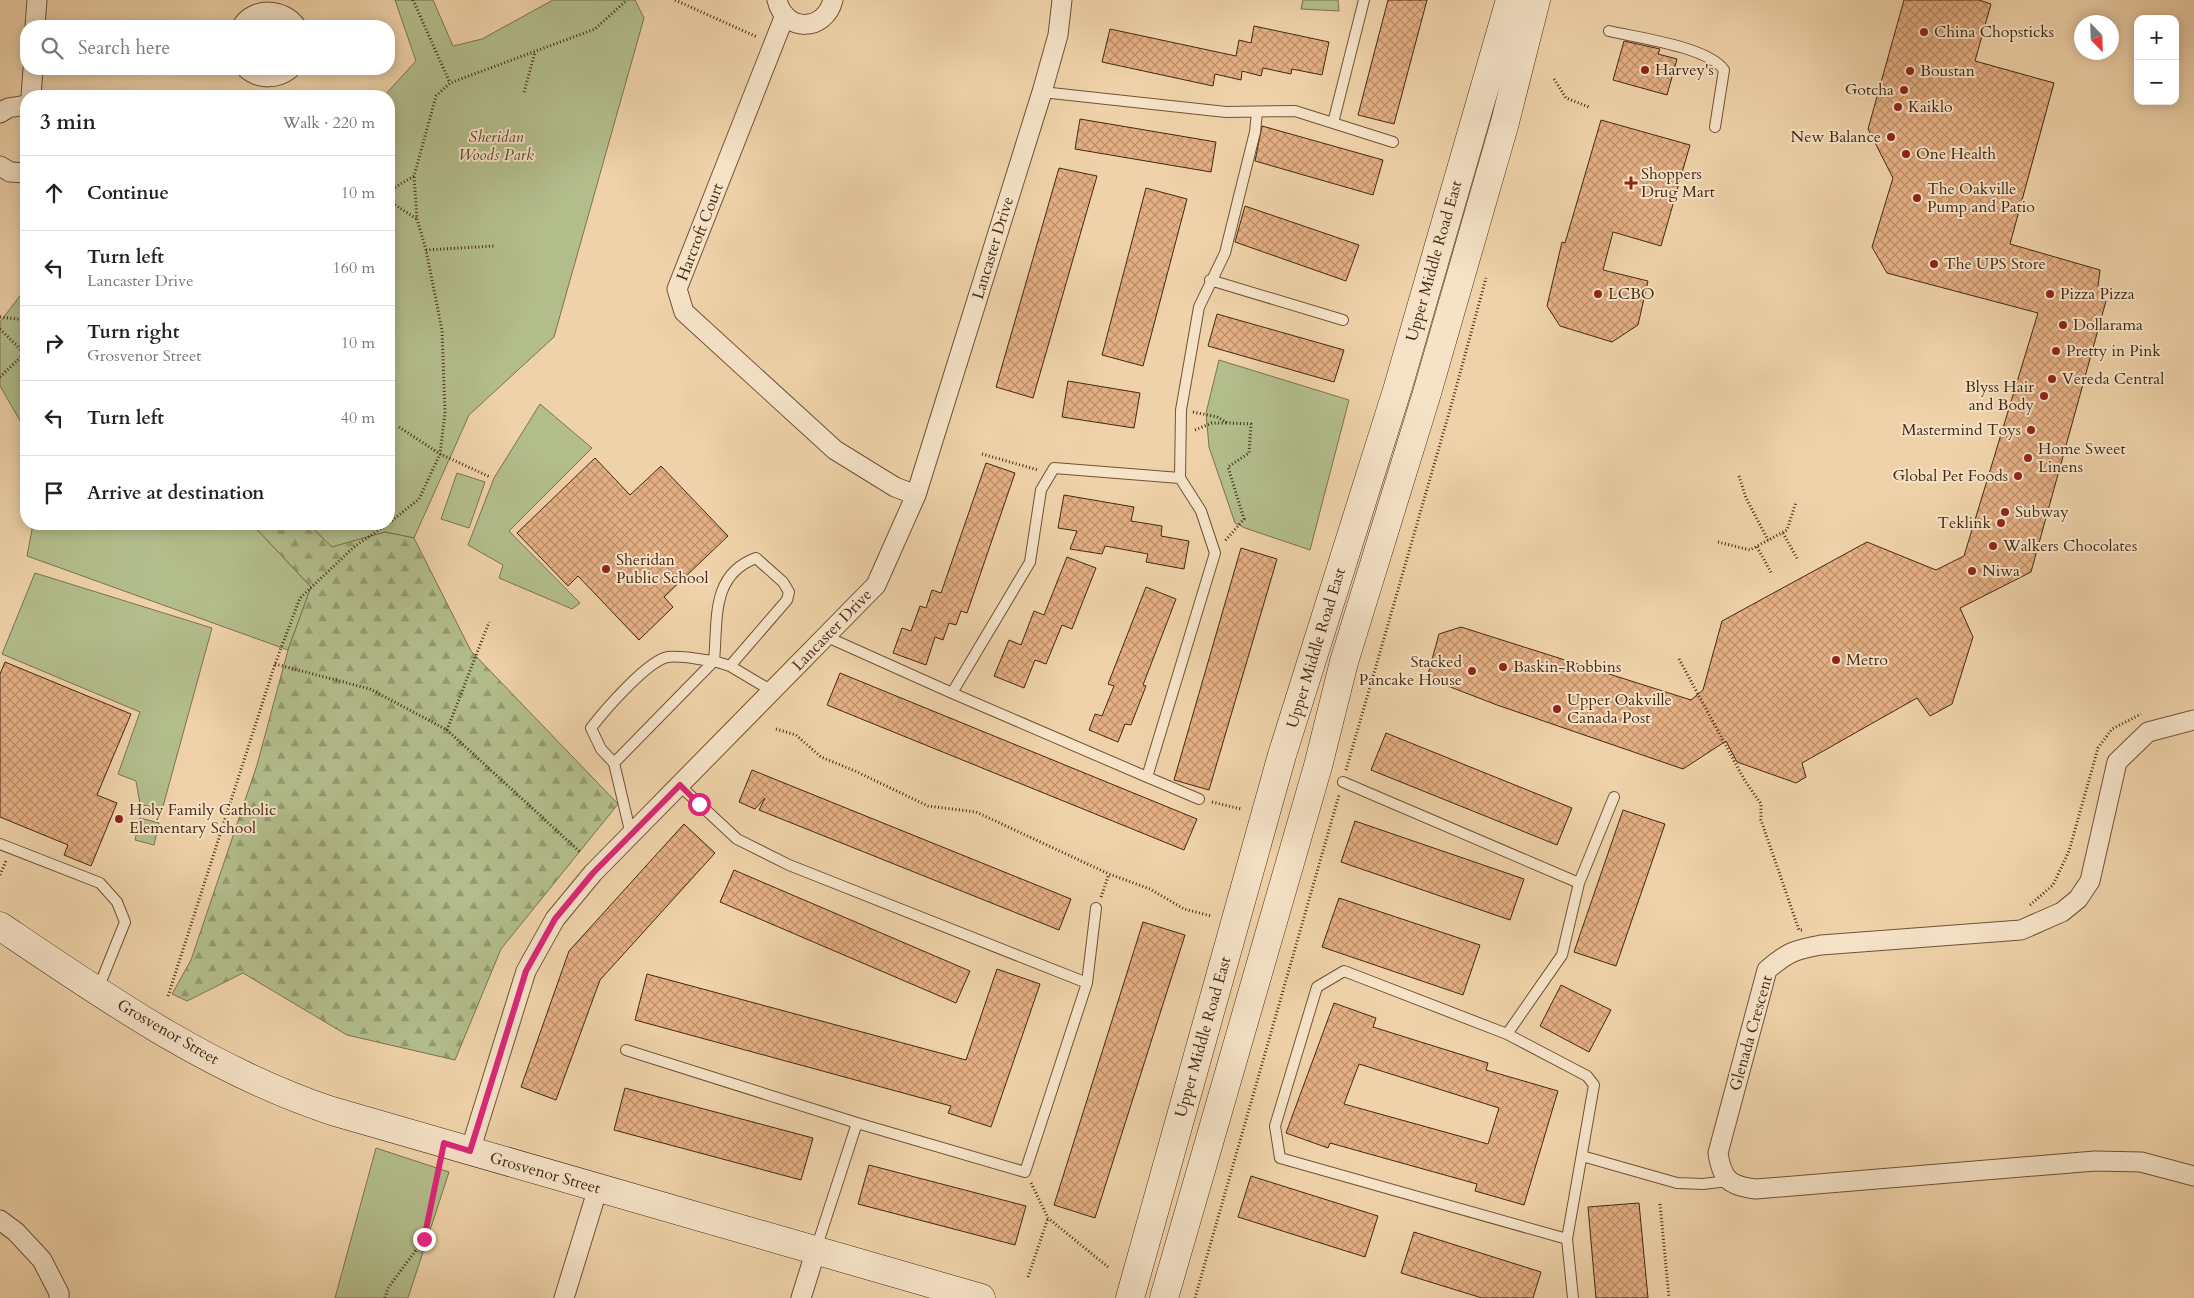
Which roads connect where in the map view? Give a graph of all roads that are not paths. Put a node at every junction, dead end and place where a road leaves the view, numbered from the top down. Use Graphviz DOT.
graph roads {
  1 [pos="37,0"];
  2 [pos="833,0"];
  3 [pos="1062,0"];
  4 [pos="1364,0"];
  5 [pos="1510,0"];
  6 [pos="1536,0"];
  7 [pos="262,6"];
  8 [pos="781,8"];
  9 [pos="35,20"];
  10 [pos="249,20"];
  11 [pos="289,20"];
  12 [pos="1610,31"];
  13 [pos="33,75"];
  14 [pos="256,75"];
  15 [pos="280,75"];
  16 [pos="31,90"];
  17 [pos="1042,92"];
  18 [pos="20,106"];
  19 [pos="1257,112"];
  20 [pos="0,113"];
  21 [pos="1333,123"];
  22 [pos="1715,127"];
  23 [pos="1393,142"];
  24 [pos="0,166"];
  25 [pos="20,173"];
  26 [pos="1210,280"];
  27 [pos="1343,320"];
  28 [pos="1180,478"];
  29 [pos="916,495"];
  30 [pos="825,636"];
  31 [pos="714,661"];
  32 [pos="730,666"];
  33 [pos="772,691"];
  34 [pos="952,693"];
  35 [pos="2194,720"];
  36 [pos="614,763"];
  37 [pos="1147,777"];
  38 [pos="1343,782"];
  39 [pos="680,785"];
  40 [pos="1614,797"];
  41 [pos="1199,799"];
  42 [pos="631,835"];
  43 [pos="0,844"];
  44 [pos="1579,883"];
  45 [pos="1096,908"];
  46 [pos="0,926"];
  47 [pos="1087,983"];
  48 [pos="97,990"];
  49 [pos="1507,1034"];
  50 [pos="626,1050"];
  51 [pos="857,1123"];
  52 [pos="470,1151"];
  53 [pos="1582,1156"];
  54 [pos="2194,1176"];
  55 [pos="1728,1182"];
  56 [pos="598,1188"];
  57 [pos="0,1220"];
  58 [pos="1567,1239"];
  59 [pos="816,1250"];
  60 [pos="59,1298"];
  61 [pos="564,1298"];
  62 [pos="801,1298"];
  63 [pos="982,1298"];
  64 [pos="1130,1298"];
  65 [pos="1164,1298"];
  66 [pos="1573,1298"];
  1 -- 9 [label="street"];
  2 -- 8 [label="street, Harcroft Court"];
  3 -- 17 [label="street, Lancaster Drive"];
  4 -- 21 [label="lane"];
  5 -- 64 [label="main road, Upper Middle Road East"];
  6 -- 65 [label="main road, Upper Middle Road East"];
  7 -- 10 [label="street"];
  7 -- 11 [label="street"];
  8 -- 29 [label="street, Harcroft Court"];
  12 -- 22 [label="lane"];
  13 -- 16 [label="street"];
  14 -- 15 [label="street"];
  17 -- 19 [label="lane"];
  17 -- 29 [label="street, Lancaster Drive"];
  18 -- 20 [label="street"];
  19 -- 21 [label="lane"];
  19 -- 26 [label="lane"];
  21 -- 23 [label="lane"];
  24 -- 25 [label="street"];
  26 -- 27 [label="lane"];
  26 -- 28 [label="lane"];
  28 -- 34 [label="lane"];
  28 -- 37 [label="lane"];
  29 -- 30 [label="street, Lancaster Drive"];
  30 -- 33 [label="street, Lancaster Drive"];
  30 -- 34 [label="lane"];
  31 -- 32 [label="lane"];
  31 -- 32 [label="lane"];
  31 -- 36 [label="lane"];
  31 -- 36 [label="lane"];
  32 -- 33 [label="lane"];
  33 -- 39 [label="street, Lancaster Drive"];
  34 -- 37 [label="lane"];
  35 -- 55 [label="street, Glenada Crescent"];
  36 -- 42 [label="lane"];
  37 -- 41 [label="lane"];
  38 -- 44 [label="lane"];
  39 -- 42 [label="street, Lancaster Drive"];
  39 -- 47 [label="lane"];
  40 -- 44 [label="lane"];
  42 -- 52 [label="street, Lancaster Drive"];
  43 -- 48 [label="lane"];
  44 -- 49 [label="lane"];
  45 -- 47 [label="lane"];
  46 -- 48 [label="main road, Grosvenor Street"];
  47 -- 51 [label="lane"];
  48 -- 52 [label="main road, Grosvenor Street"];
  49 -- 53 [label="lane"];
  49 -- 58 [label="lane"];
  50 -- 51 [label="lane"];
  51 -- 59 [label="lane"];
  52 -- 56 [label="main road, Grosvenor Street"];
  53 -- 55 [label="lane"];
  53 -- 58 [label="lane"];
  54 -- 55 [label="street"];
  56 -- 59 [label="main road, Grosvenor Street"];
  56 -- 61 [label="street"];
  57 -- 60 [label="street"];
  58 -- 66 [label="lane"];
  59 -- 62 [label="street"];
  59 -- 63 [label="main road, Grosvenor Street"];
}
